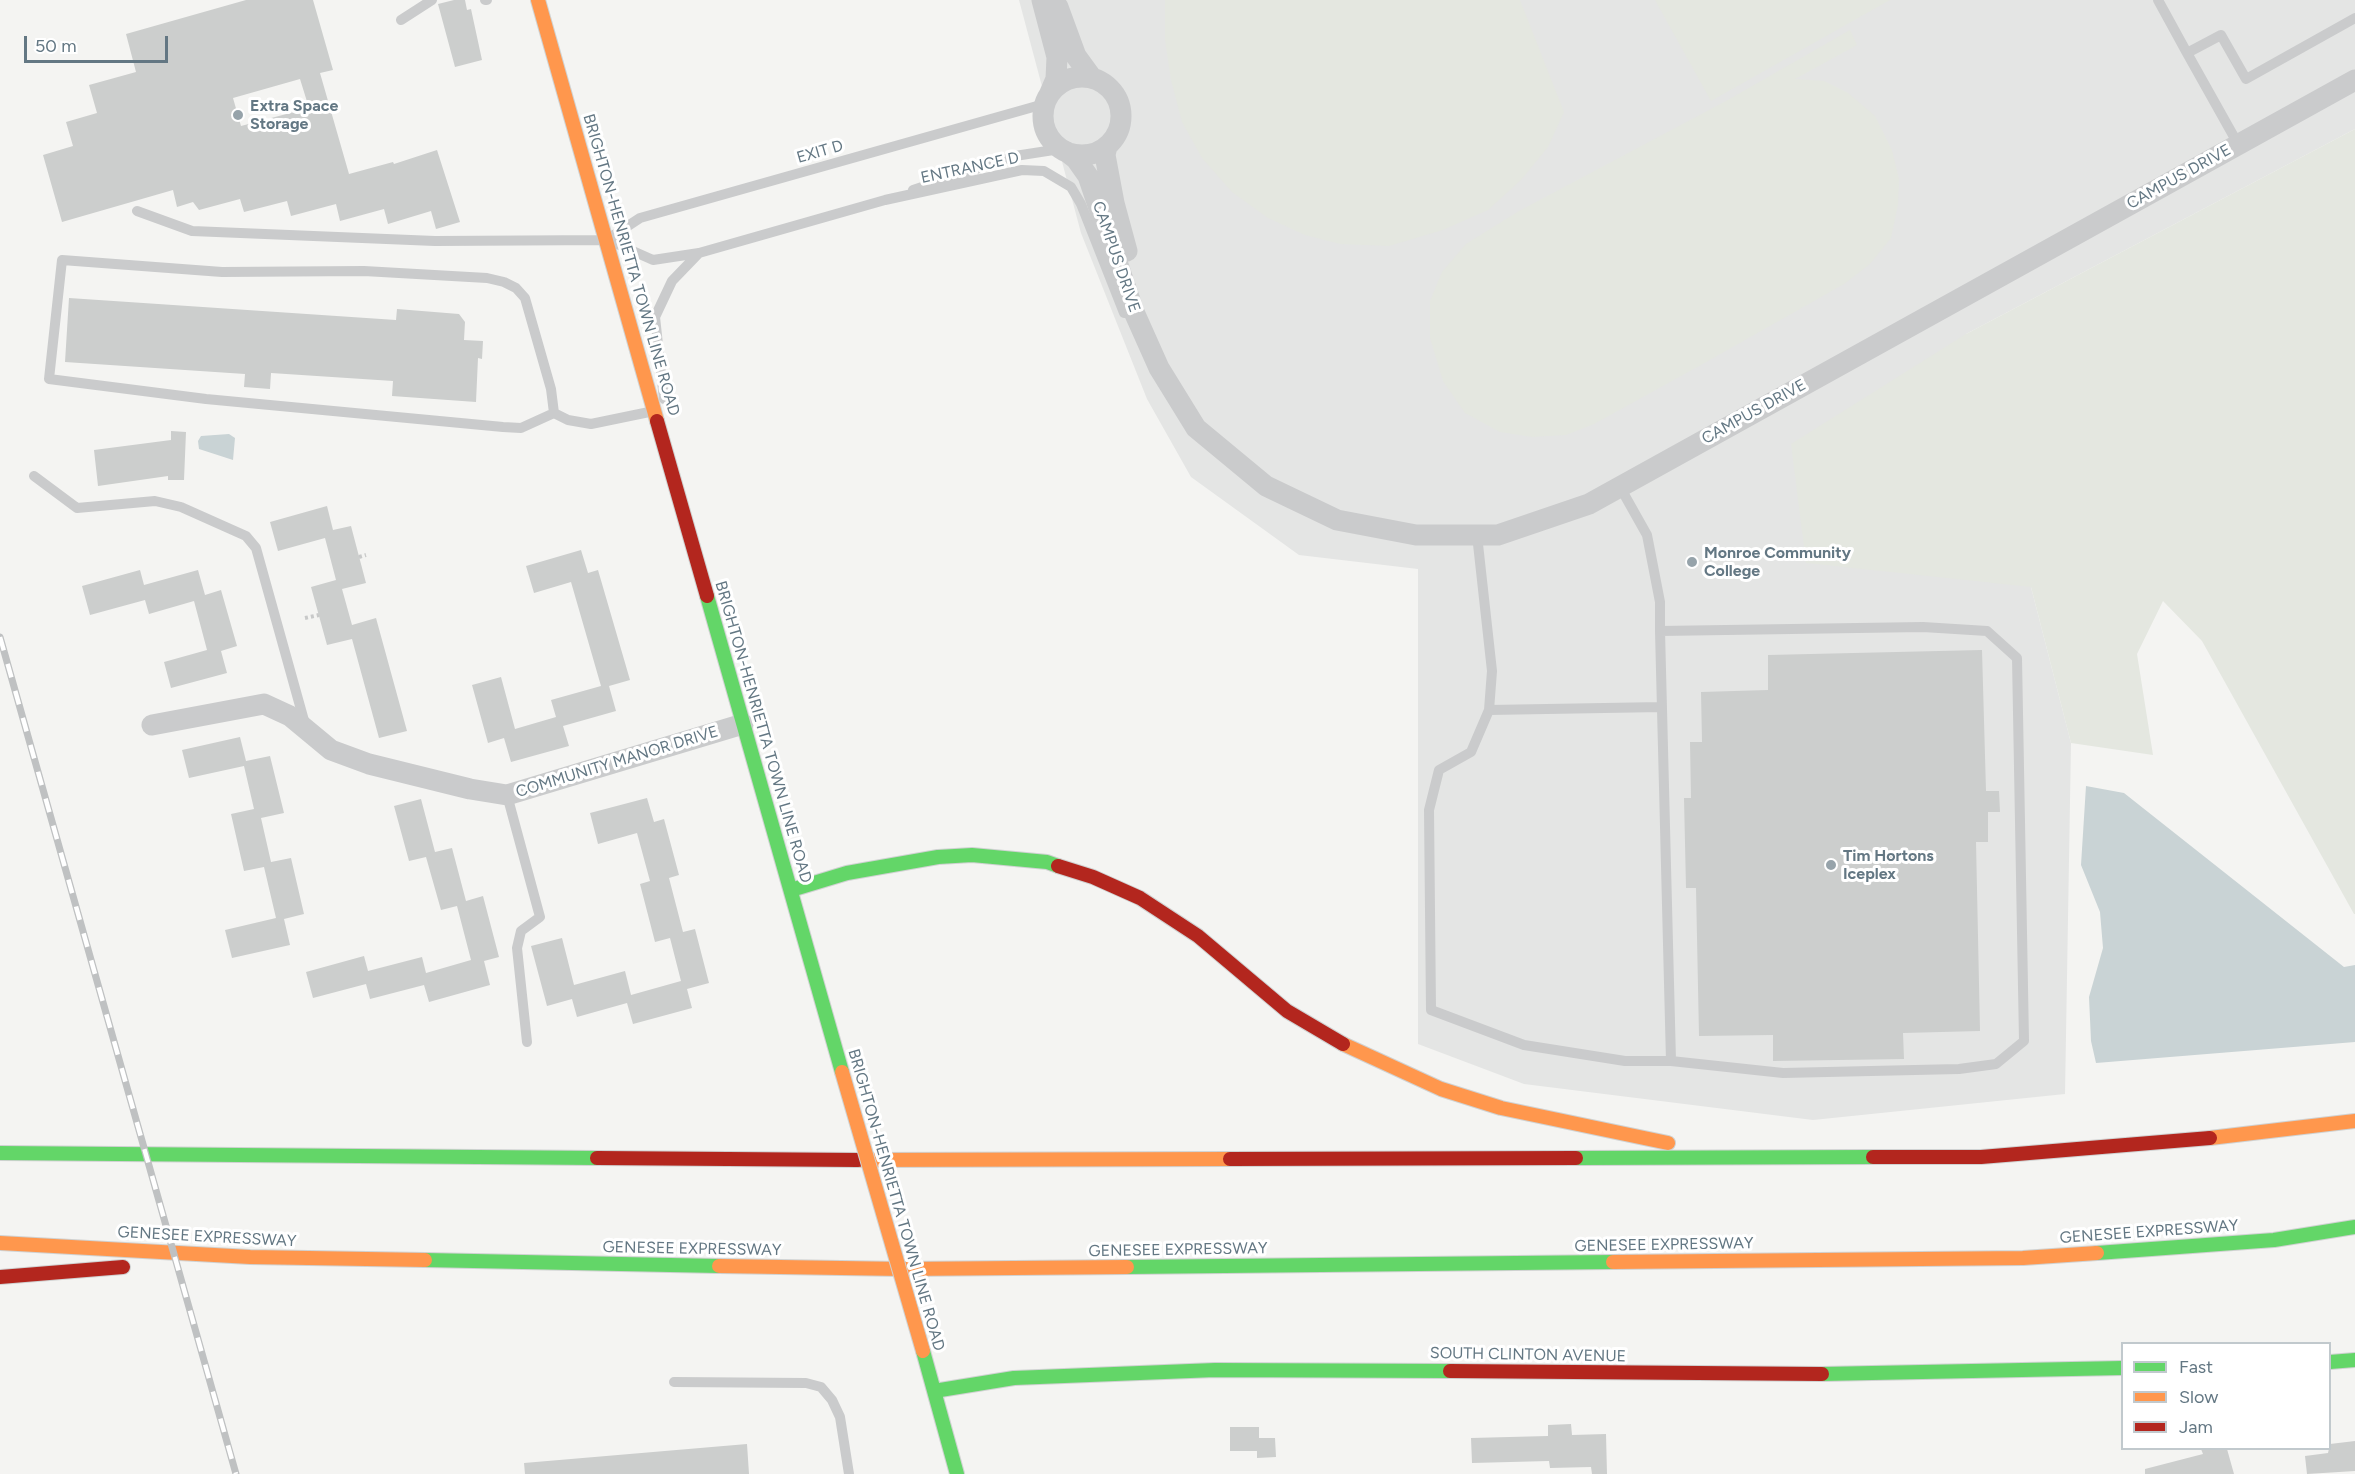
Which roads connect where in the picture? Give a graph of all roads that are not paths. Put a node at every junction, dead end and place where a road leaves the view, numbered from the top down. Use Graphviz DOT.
graph roads {
  1 [pos="432,0"];
  2 [pos="538,0"];
  3 [pos="1042,0"];
  4 [pos="1056,0"];
  5 [pos="2158,0"];
  6 [pos="2355,18"];
  7 [pos="401,20"];
  8 [pos="2187,53"];
  9 [pos="1092,78"];
  10 [pos="2355,80"];
  11 [pos="1047,98"];
  12 [pos="2238,144"];
  13 [pos="1107,146"];
  14 [pos="1063,150"];
  15 [pos="885,200"];
  16 [pos="137,211"];
  17 [pos="608,240"];
  18 [pos="699,253"];
  19 [pos="1159,368"];
  20 [pos="660,409"];
  21 [pos="554,413"];
  22 [pos="34,476"];
  23 [pos="1620,486"];
  24 [pos="1477,535"];
  25 [pos="1660,631"];
  26 [pos="1662,707"];
  27 [pos="1488,710"];
  28 [pos="152,724"];
  29 [pos="743,724"];
  30 [pos="308,733"];
  31 [pos="507,795"];
  32 [pos="791,890"];
  33 [pos="527,1042"];
  34 [pos="1671,1061"];
  35 [pos="2355,1121"];
  36 [pos="0,1140"];
  37 [pos="0,1153"];
  38 [pos="99,1155"];
  39 [pos="1774,1156"];
  40 [pos="2355,1227"];
  41 [pos="0,1243"];
  42 [pos="250,1257"];
  43 [pos="0,1277"];
  44 [pos="2355,1360"];
  45 [pos="2331,1362"];
  46 [pos="2121,1368"];
  47 [pos="675,1382"];
  48 [pos="934,1391"];
  49 [pos="849,1474"];
  50 [pos="957,1474"];
  1 -- 7 [label="lane"];
  2 -- 17 [label="main road, BRIGHTON-HENRIETTA TOWN LINE ROAD"];
  3 -- 11 [label="street"];
  4 -- 9 [label="street"];
  5 -- 8 [label="lane"];
  6 -- 8 [label="lane"];
  8 -- 12 [label="lane"];
  9 -- 11 [label="street"];
  9 -- 13 [label="street"];
  10 -- 12 [label="street, CAMPUS DRIVE"];
  11 -- 14 [label="street"];
  11 -- 17 [label="lane, EXIT D"];
  12 -- 23 [label="street, CAMPUS DRIVE"];
  13 -- 14 [label="street"];
  13 -- 19 [label="street, CAMPUS DRIVE"];
  14 -- 15 [label="lane, ENTRANCE D"];
  14 -- 19 [label="street, CAMPUS DRIVE"];
  15 -- 18 [label="lane, ENTRANCE D"];
  15 -- 19 [label="lane, ENTRANCE D"];
  16 -- 17 [label="lane"];
  17 -- 18 [label="lane, ENTRANCE D"];
  17 -- 20 [label="main road, BRIGHTON-HENRIETTA TOWN LINE ROAD"];
  18 -- 20 [label="lane"];
  19 -- 24 [label="street, CAMPUS DRIVE"];
  20 -- 21 [label="lane"];
  20 -- 29 [label="main road, BRIGHTON-HENRIETTA TOWN LINE ROAD"];
  21 -- 21 [label="lane"];
  22 -- 30 [label="lane"];
  23 -- 24 [label="street, CAMPUS DRIVE"];
  23 -- 25 [label="lane"];
  24 -- 27 [label="lane"];
  25 -- 26 [label="lane"];
  25 -- 34 [label="lane"];
  26 -- 27 [label="lane"];
  26 -- 34 [label="lane"];
  27 -- 34 [label="lane"];
  28 -- 30 [label="street, COMMUNITY MANOR DRIVE"];
  29 -- 31 [label="street, COMMUNITY MANOR DRIVE"];
  29 -- 32 [label="main road, BRIGHTON-HENRIETTA TOWN LINE ROAD"];
  30 -- 31 [label="street, COMMUNITY MANOR DRIVE"];
  31 -- 33 [label="lane"];
  32 -- 39 [label="main road"];
  32 -- 48 [label="main road, BRIGHTON-HENRIETTA TOWN LINE ROAD, bridge"];
  35 -- 39 [label="main road"];
  36 -- 38 [label="main road"];
  37 -- 38 [label="main road"];
  38 -- 39 [label="main road"];
  40 -- 42 [label="main road, GENESEE EXPRESSWAY"];
  41 -- 42 [label="main road, GENESEE EXPRESSWAY"];
  42 -- 43 [label="main road"];
  44 -- 45 [label="main road"];
  46 -- 48 [label="main road, SOUTH CLINTON AVENUE"];
  47 -- 49 [label="lane"];
  48 -- 50 [label="main road, BRIGHTON-HENRIETTA TOWN LINE ROAD"];
}
